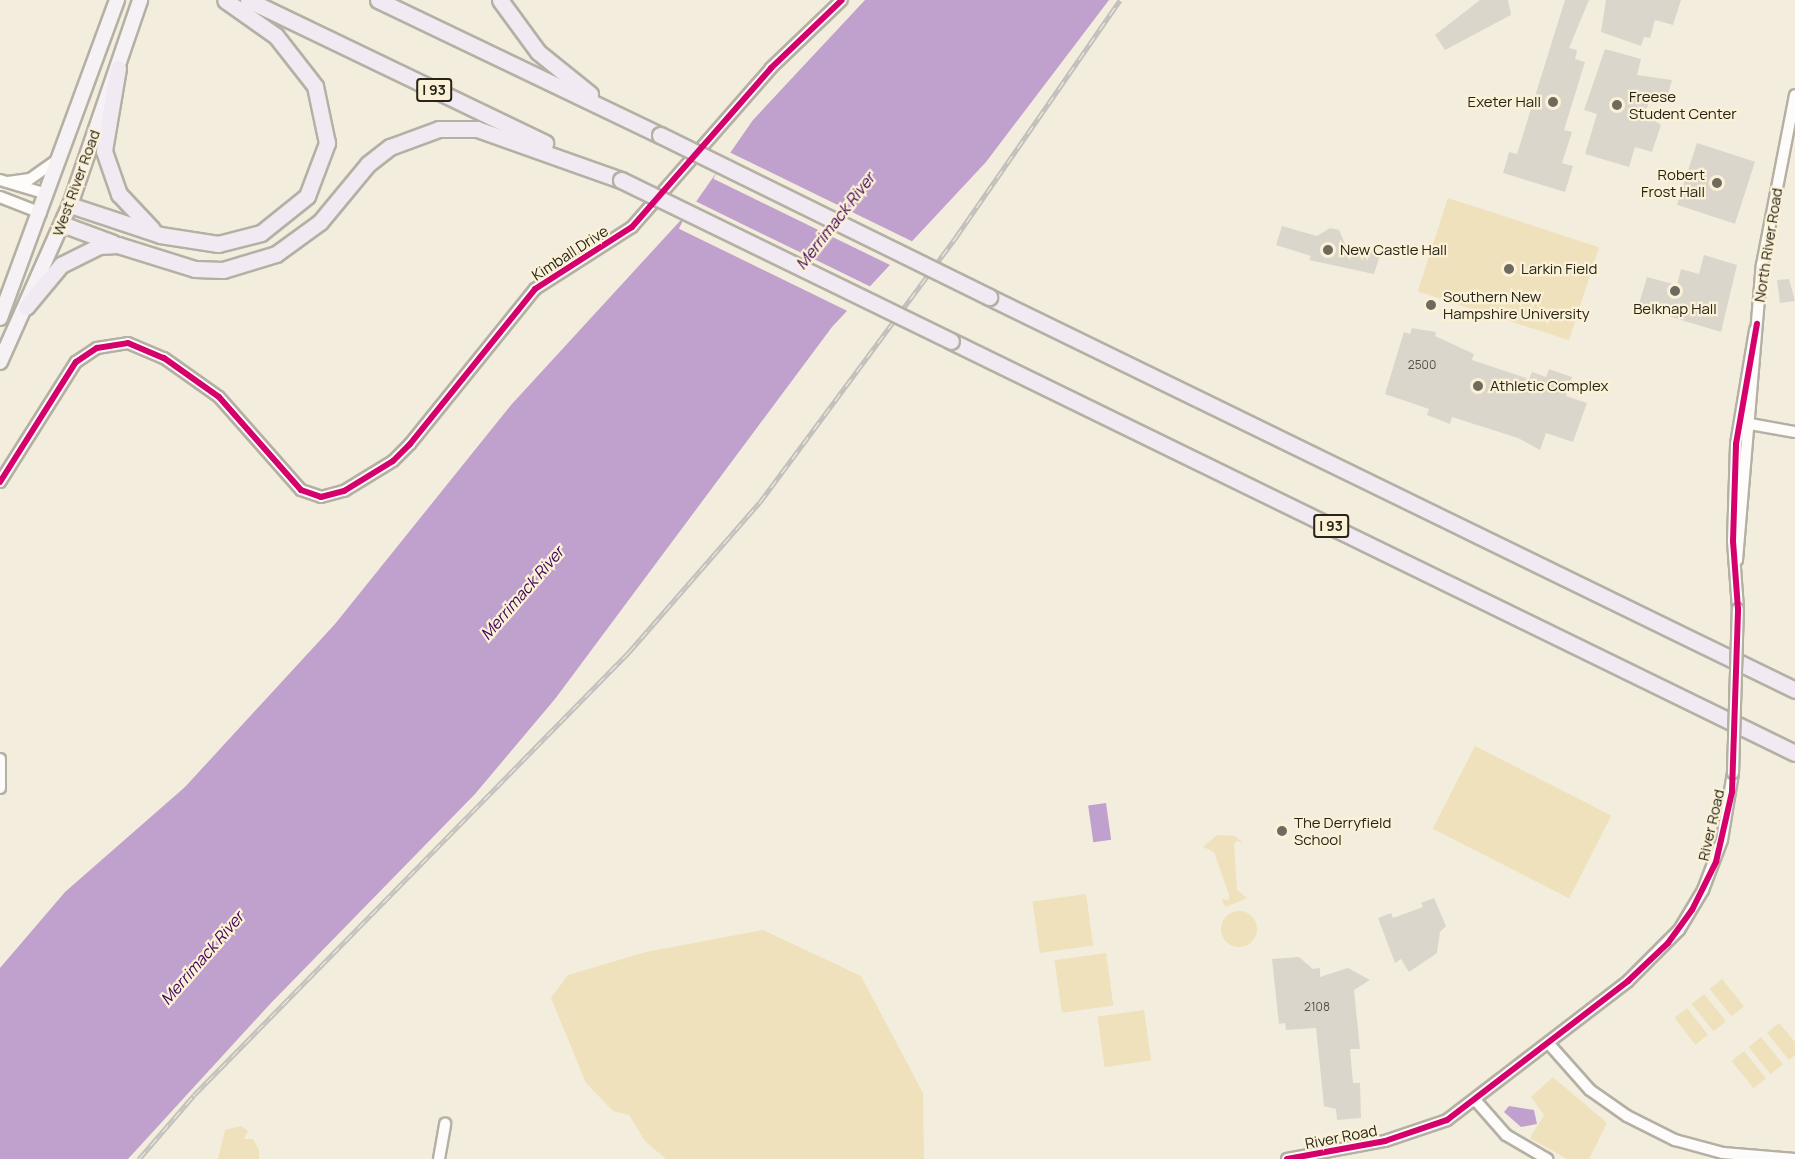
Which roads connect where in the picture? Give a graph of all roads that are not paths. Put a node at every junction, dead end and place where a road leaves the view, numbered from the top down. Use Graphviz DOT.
graph roads {
  1 [pos="117,0"];
  2 [pos="140,0"];
  3 [pos="225,0"];
  4 [pos="248,0"];
  5 [pos="378,0"];
  6 [pos="500,0"];
  7 [pos="842,0"];
  8 [pos="118,68"];
  9 [pos="1795,95"];
  10 [pos="622,117"];
  11 [pos="62,151"];
  12 [pos="621,180"];
  13 [pos="4,181"];
  14 [pos="47,194"];
  15 [pos="0,197"];
  16 [pos="70,205"];
  17 [pos="40,213"];
  18 [pos="62,224"];
  19 [pos="160,235"];
  20 [pos="118,245"];
  21 [pos="26,307"];
  22 [pos="0,318"];
  23 [pos="1757,324"];
  24 [pos="0,362"];
  25 [pos="1750,424"];
  26 [pos="1795,432"];
  27 [pos="0,482"];
  28 [pos="1737,560"];
  29 [pos="1795,690"];
  30 [pos="1795,753"];
  31 [pos="0,759"];
  32 [pos="0,788"];
  33 [pos="1550,1045"];
  34 [pos="1477,1102"];
  35 [pos="445,1124"];
  36 [pos="439,1159"];
  37 [pos="1287,1159"];
  38 [pos="1547,1159"];
  39 [pos="1795,1159"];
  1 -- 11 [label="main road, West River Road"];
  2 -- 8 [label="main road, West River Road"];
  3 -- 19 [label="highway"];
  4 -- 12 [label="highway, I 93"];
  5 -- 10 [label="highway"];
  6 -- 10 [label="highway"];
  7 -- 27 [label="street, Kimball Drive"];
  8 -- 16 [label="main road, West River Road"];
  8 -- 19 [label="highway"];
  9 -- 23 [label="street, North River Road"];
  10 -- 29 [label="highway, bridge"];
  11 -- 13 [label="street"];
  11 -- 14 [label="main road, West River Road"];
  12 -- 20 [label="highway"];
  12 -- 30 [label="highway, I 93, bridge"];
  13 -- 14 [label="street"];
  14 -- 16 [label="main road"];
  14 -- 17 [label="main road, West River Road"];
  15 -- 17 [label="street"];
  16 -- 18 [label="main road, West River Road"];
  16 -- 19 [label="highway"];
  17 -- 18 [label="main road"];
  17 -- 22 [label="main road, West River Road"];
  18 -- 20 [label="highway"];
  18 -- 21 [label="main road, West River Road"];
  20 -- 21 [label="highway"];
  21 -- 24 [label="main road, West River Road"];
  23 -- 25 [label="street, River Road"];
  23 -- 28 [label="street, River Road"];
  25 -- 26 [label="street"];
  25 -- 28 [label="street, River Road"];
  28 -- 33 [label="street, River Road, bridge"];
  31 -- 32 [label="street"];
  33 -- 34 [label="street, River Road"];
  33 -- 39 [label="street"];
  34 -- 37 [label="street, River Road"];
  34 -- 38 [label="street"];
  35 -- 36 [label="street"];
}
